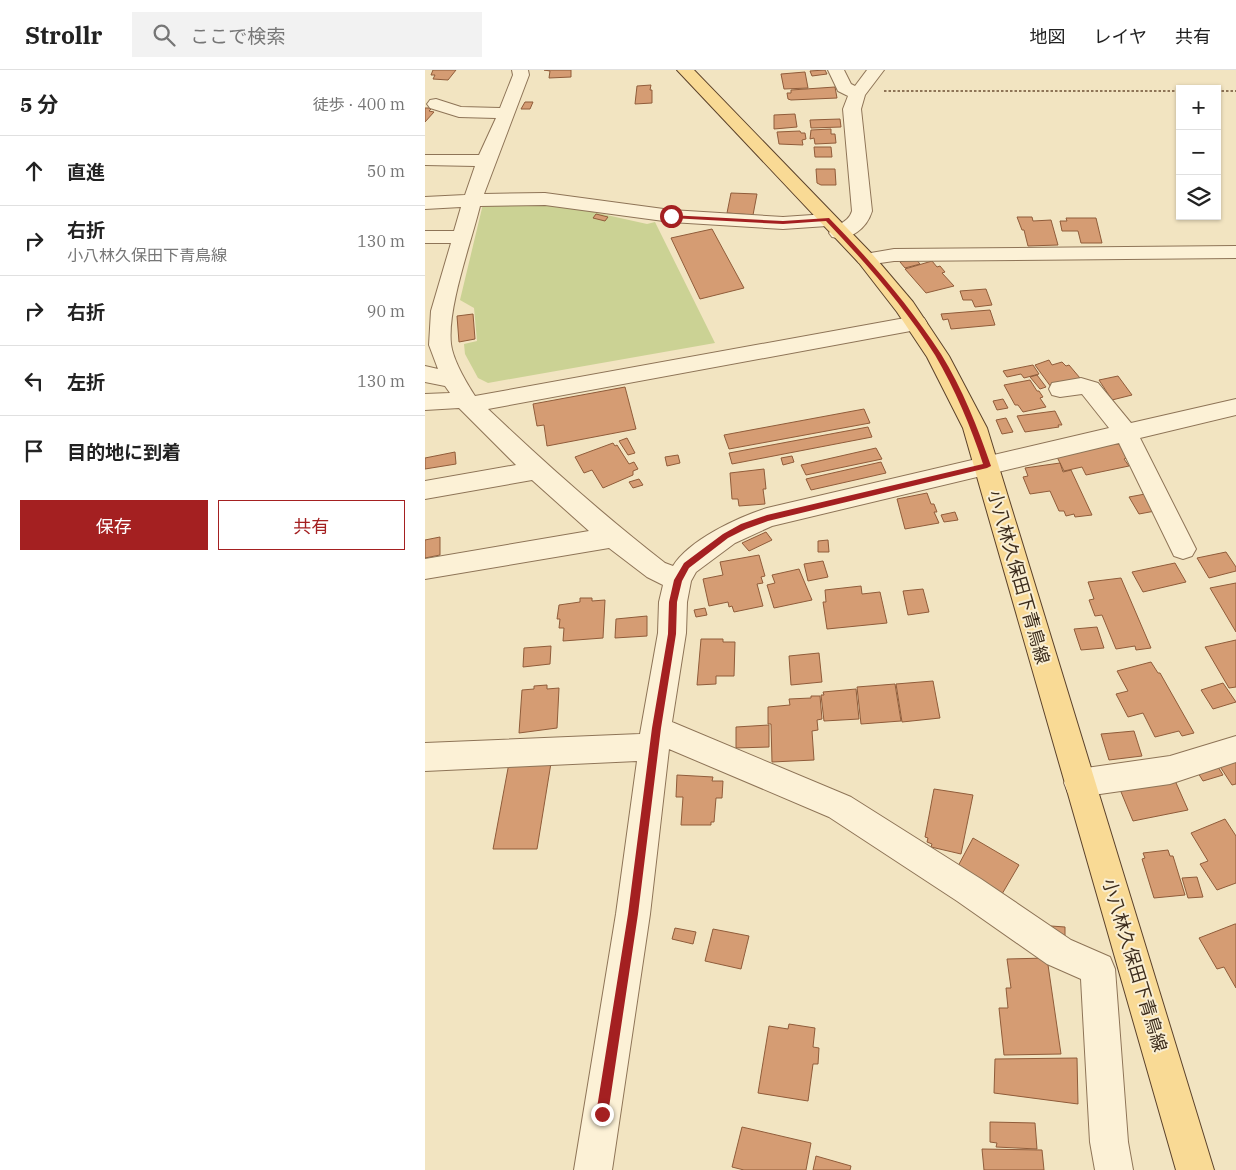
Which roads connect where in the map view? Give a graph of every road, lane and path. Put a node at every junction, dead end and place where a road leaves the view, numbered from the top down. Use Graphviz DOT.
graph roads {
  1 [pos="521,70"];
  2 [pos="685,70"];
  3 [pos="836,70"];
  4 [pos="876,70"];
  5 [pos="1176,91"];
  6 [pos="1221,91"];
  7 [pos="1236,91"];
  8 [pos="858,93"];
  9 [pos="436,104"];
  10 [pos="506,113"];
  11 [pos="425,160"];
  12 [pos="486,161"];
  13 [pos="472,202"];
  14 [pos="425,203"];
  15 [pos="833,226"];
  16 [pos="425,237"];
  17 [pos="462,237"];
  18 [pos="1236,252"];
  19 [pos="866,260"];
  20 [pos="916,322"];
  21 [pos="425,374"];
  22 [pos="453,380"];
  23 [pos="1060,389"];
  24 [pos="425,402"];
  25 [pos="467,402"];
  26 [pos="1236,407"];
  27 [pos="1125,433"];
  28 [pos="987,466"];
  29 [pos="537,470"];
  30 [pos="425,490"];
  31 [pos="613,537"];
  32 [pos="1183,549"];
  33 [pos="425,569"];
  34 [pos="678,580"];
  35 [pos="655,738"];
  36 [pos="1236,749"];
  37 [pos="425,757"];
  38 [pos="1079,783"];
  39 [pos="1098,970"];
  40 [pos="1137,971"];
  41 [pos="593,1170"];
  42 [pos="1114,1170"];
  43 [pos="1195,1170"];
  1 -- 10 [label="street"];
  2 -- 15 [label="main road, 小八林久保田下青鳥線"];
  3 -- 8 [label="street"];
  4 -- 8 [label="street"];
  5 -- 8 [label="path"];
  6 -- 7 [label="path"];
  8 -- 15 [label="street"];
  9 -- 10 [label="street"];
  10 -- 12 [label="street"];
  11 -- 12 [label="street"];
  12 -- 13 [label="street"];
  13 -- 14 [label="street"];
  13 -- 15 [label="street"];
  13 -- 17 [label="street"];
  15 -- 19 [label="main road, 小八林久保田下青鳥線"];
  16 -- 17 [label="street"];
  17 -- 22 [label="street"];
  18 -- 19 [label="street"];
  19 -- 20 [label="main road, 小八林久保田下青鳥線"];
  20 -- 25 [label="street"];
  20 -- 28 [label="main road, 小八林久保田下青鳥線"];
  21 -- 22 [label="street"];
  22 -- 25 [label="street"];
  23 -- 27 [label="street"];
  24 -- 25 [label="street"];
  25 -- 29 [label="street"];
  26 -- 27 [label="street"];
  27 -- 28 [label="street"];
  27 -- 32 [label="street"];
  28 -- 34 [label="street"];
  28 -- 38 [label="main road, 小八林久保田下青鳥線"];
  29 -- 30 [label="street"];
  29 -- 31 [label="street"];
  31 -- 33 [label="street"];
  31 -- 34 [label="street"];
  34 -- 35 [label="street"];
  35 -- 37 [label="street"];
  35 -- 39 [label="street"];
  35 -- 41 [label="street"];
  36 -- 38 [label="street"];
  38 -- 40 [label="main road, 小八林久保田下青鳥線"];
  39 -- 40 [label="street"];
  39 -- 42 [label="street"];
  40 -- 43 [label="main road, 小八林久保田下青鳥線"];
}
